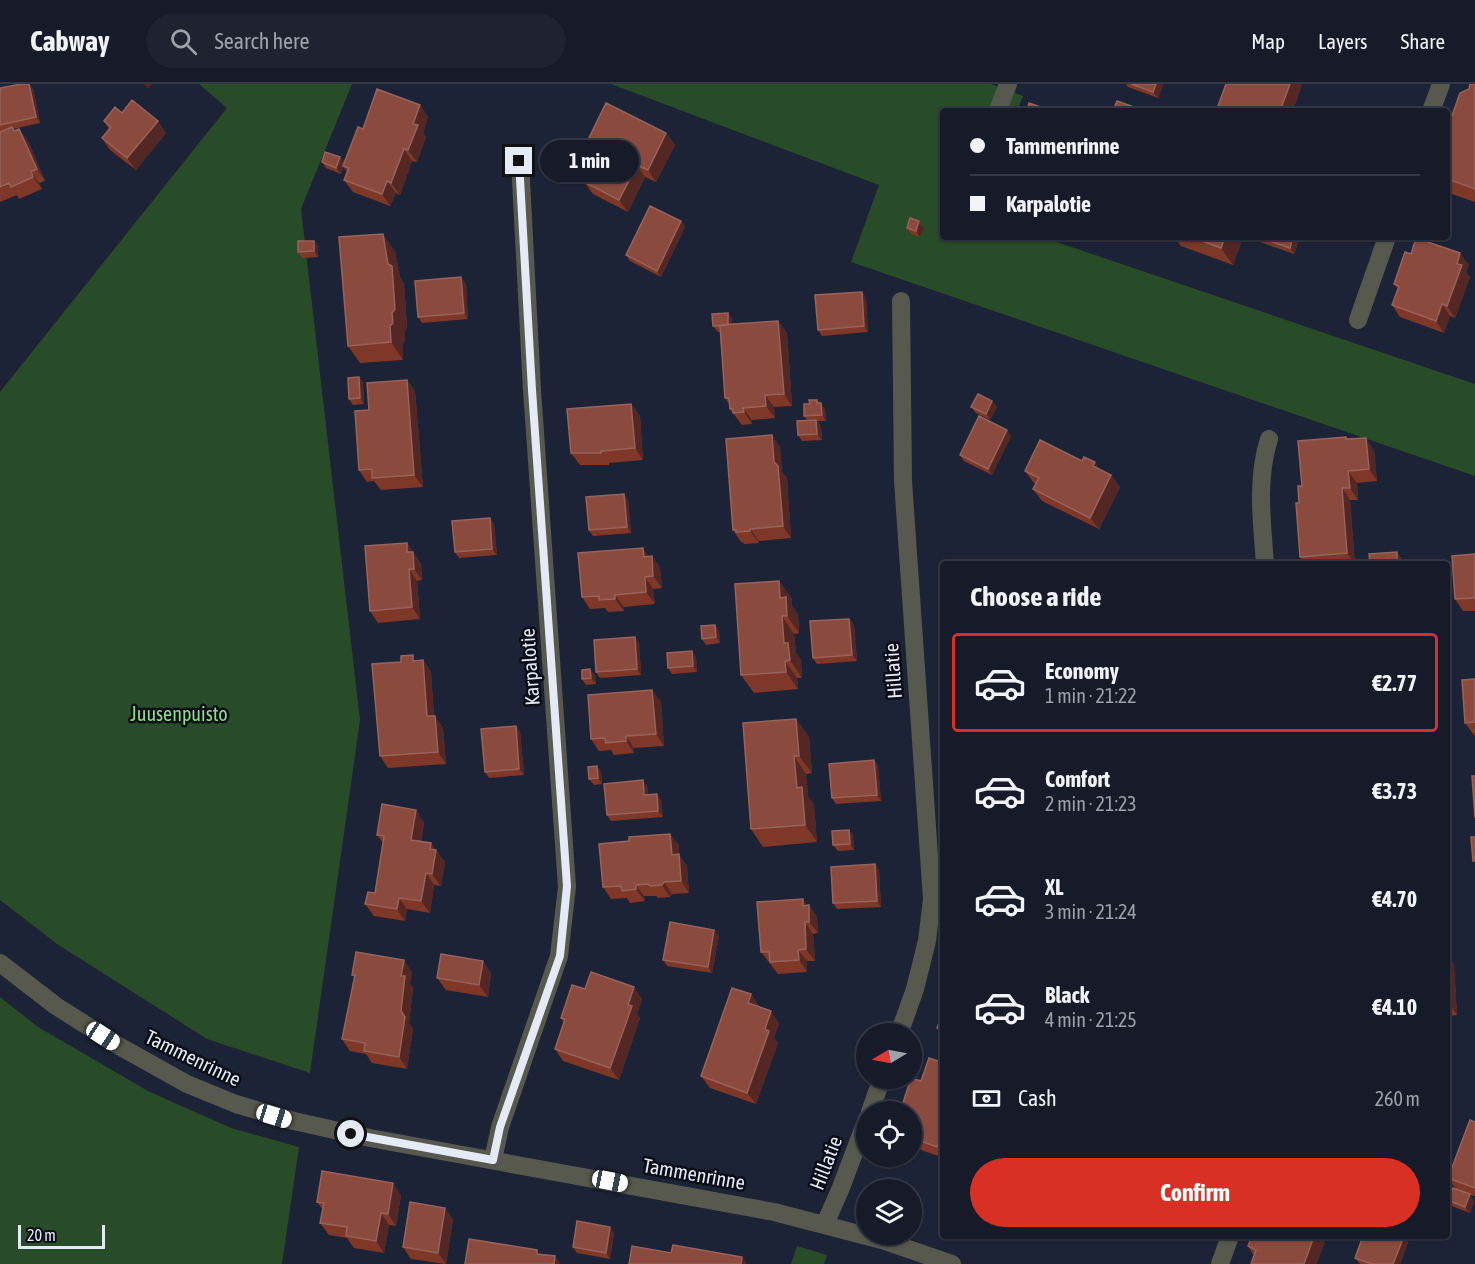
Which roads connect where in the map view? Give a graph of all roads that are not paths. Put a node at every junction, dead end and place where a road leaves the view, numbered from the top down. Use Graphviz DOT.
graph roads {
  1 [pos="1008,84"];
  2 [pos="1441,84"];
  3 [pos="999,108"];
  4 [pos="1432,108"];
  5 [pos="519,161"];
  6 [pos="1386,240"];
  7 [pos="901,301"];
  8 [pos="1358,320"];
  9 [pos="1269,440"];
  10 [pos="1265,561"];
  11 [pos="0,963"];
  12 [pos="903,1023"];
  13 [pos="856,1148"];
  14 [pos="493,1160"];
  15 [pos="825,1224"];
  16 [pos="1229,1239"];
  17 [pos="952,1264"];
  18 [pos="1220,1264"];
  1 -- 3 [label="street"];
  2 -- 4 [label="street"];
  5 -- 14 [label="street, Karpalotie"];
  6 -- 8 [label="street"];
  7 -- 12 [label="street, Hillatie"];
  9 -- 10 [label="street"];
  11 -- 14 [label="street, Tammenrinne"];
  13 -- 15 [label="street, Hillatie"];
  14 -- 15 [label="street, Tammenrinne"];
  15 -- 17 [label="street, Tammenrinne"];
  16 -- 18 [label="street"];
}
